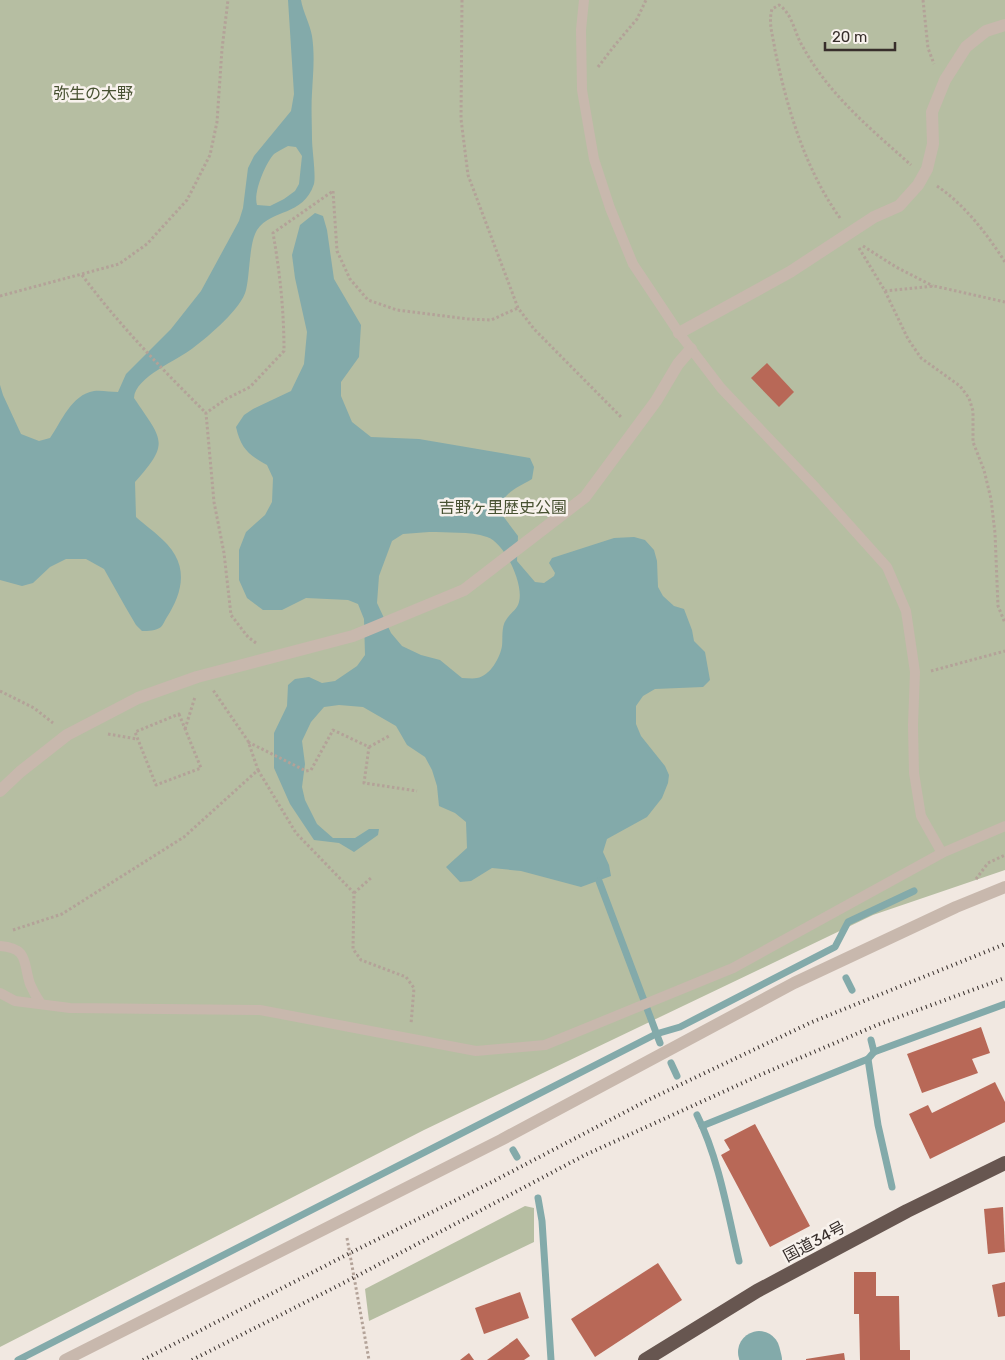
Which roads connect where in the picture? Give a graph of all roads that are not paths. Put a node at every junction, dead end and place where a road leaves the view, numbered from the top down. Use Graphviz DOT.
graph roads {
  1 [pos="584,0"];
  2 [pos="1005,25"];
  3 [pos="679,333"];
  4 [pos="691,349"];
  5 [pos="0,791"];
  6 [pos="1005,826"];
  7 [pos="942,852"];
  8 [pos="1005,887"];
  9 [pos="0,946"];
  10 [pos="0,993"];
  11 [pos="41,1004"];
  12 [pos="1005,1163"];
  13 [pos="65,1360"];
  14 [pos="645,1360"];
  1 -- 3 [label="lane"];
  2 -- 3 [label="street"];
  3 -- 4 [label="lane"];
  4 -- 5 [label="street"];
  4 -- 7 [label="lane"];
  6 -- 7 [label="lane"];
  7 -- 11 [label="lane"];
  8 -- 13 [label="street"];
  9 -- 11 [label="lane"];
  10 -- 11 [label="lane"];
  12 -- 14 [label="highway, 国道34号"];
}
